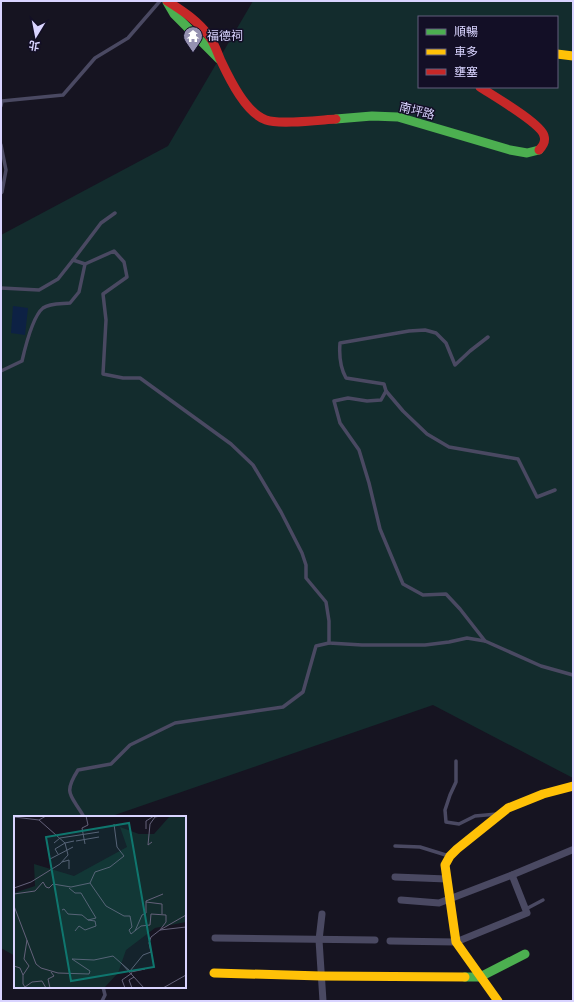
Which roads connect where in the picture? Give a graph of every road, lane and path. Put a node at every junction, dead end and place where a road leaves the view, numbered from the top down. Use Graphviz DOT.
graph roads {
  1 [pos="160,1"];
  2 [pos="167,1"];
  3 [pos="558,54"];
  4 [pos="573,56"];
  5 [pos="481,88"];
  6 [pos="1,106"];
  7 [pos="1,146"];
  8 [pos="1,193"];
  9 [pos="115,213"];
  10 [pos="73,260"];
  11 [pos="85,264"];
  12 [pos="1,288"];
  13 [pos="488,337"];
  14 [pos="1,371"];
  15 [pos="386,391"];
  16 [pos="555,490"];
  17 [pos="485,641"];
  18 [pos="329,644"];
  19 [pos="573,675"];
  20 [pos="456,761"];
  21 [pos="573,786"];
  22 [pos="502,813"];
  23 [pos="83,816"];
  24 [pos="395,846"];
  25 [pos="572,850"];
  26 [pos="450,856"];
  27 [pos="512,875"];
  28 [pos="395,876"];
  29 [pos="447,879"];
  30 [pos="449,899"];
  31 [pos="402,900"];
  32 [pos="543,900"];
  33 [pos="526,909"];
  34 [pos="322,914"];
  35 [pos="215,938"];
  36 [pos="319,940"];
  37 [pos="375,940"];
  38 [pos="390,941"];
  39 [pos="456,942"];
  40 [pos="525,954"];
  41 [pos="214,973"];
  42 [pos="320,976"];
  43 [pos="480,977"];
  44 [pos="103,988"];
  45 [pos="102,1001"];
  46 [pos="323,1001"];
  47 [pos="498,1001"];
  1 -- 6 [label="lane"];
  2 -- 5 [label="street, 南坪路"];
  3 -- 4 [label="street"];
  7 -- 8 [label="lane"];
  9 -- 10 [label="lane"];
  10 -- 11 [label="lane"];
  10 -- 12 [label="lane"];
  11 -- 14 [label="lane"];
  11 -- 18 [label="lane"];
  13 -- 15 [label="lane"];
  15 -- 16 [label="lane"];
  15 -- 17 [label="lane"];
  17 -- 18 [label="lane"];
  17 -- 19 [label="lane"];
  18 -- 23 [label="lane"];
  20 -- 22 [label="lane"];
  21 -- 22 [label="street"];
  22 -- 26 [label="street"];
  24 -- 26 [label="lane"];
  25 -- 27 [label="street"];
  26 -- 29 [label="street"];
  27 -- 30 [label="street"];
  27 -- 33 [label="street"];
  28 -- 29 [label="street"];
  29 -- 30 [label="street"];
  30 -- 31 [label="street"];
  30 -- 39 [label="street"];
  32 -- 33 [label="lane"];
  33 -- 39 [label="street"];
  34 -- 36 [label="street"];
  35 -- 36 [label="street"];
  36 -- 37 [label="street"];
  36 -- 42 [label="street"];
  38 -- 39 [label="street"];
  39 -- 43 [label="street"];
  40 -- 43 [label="street"];
  41 -- 42 [label="street"];
  42 -- 43 [label="street"];
  42 -- 46 [label="street"];
  43 -- 47 [label="street"];
  44 -- 45 [label="lane"];
}
